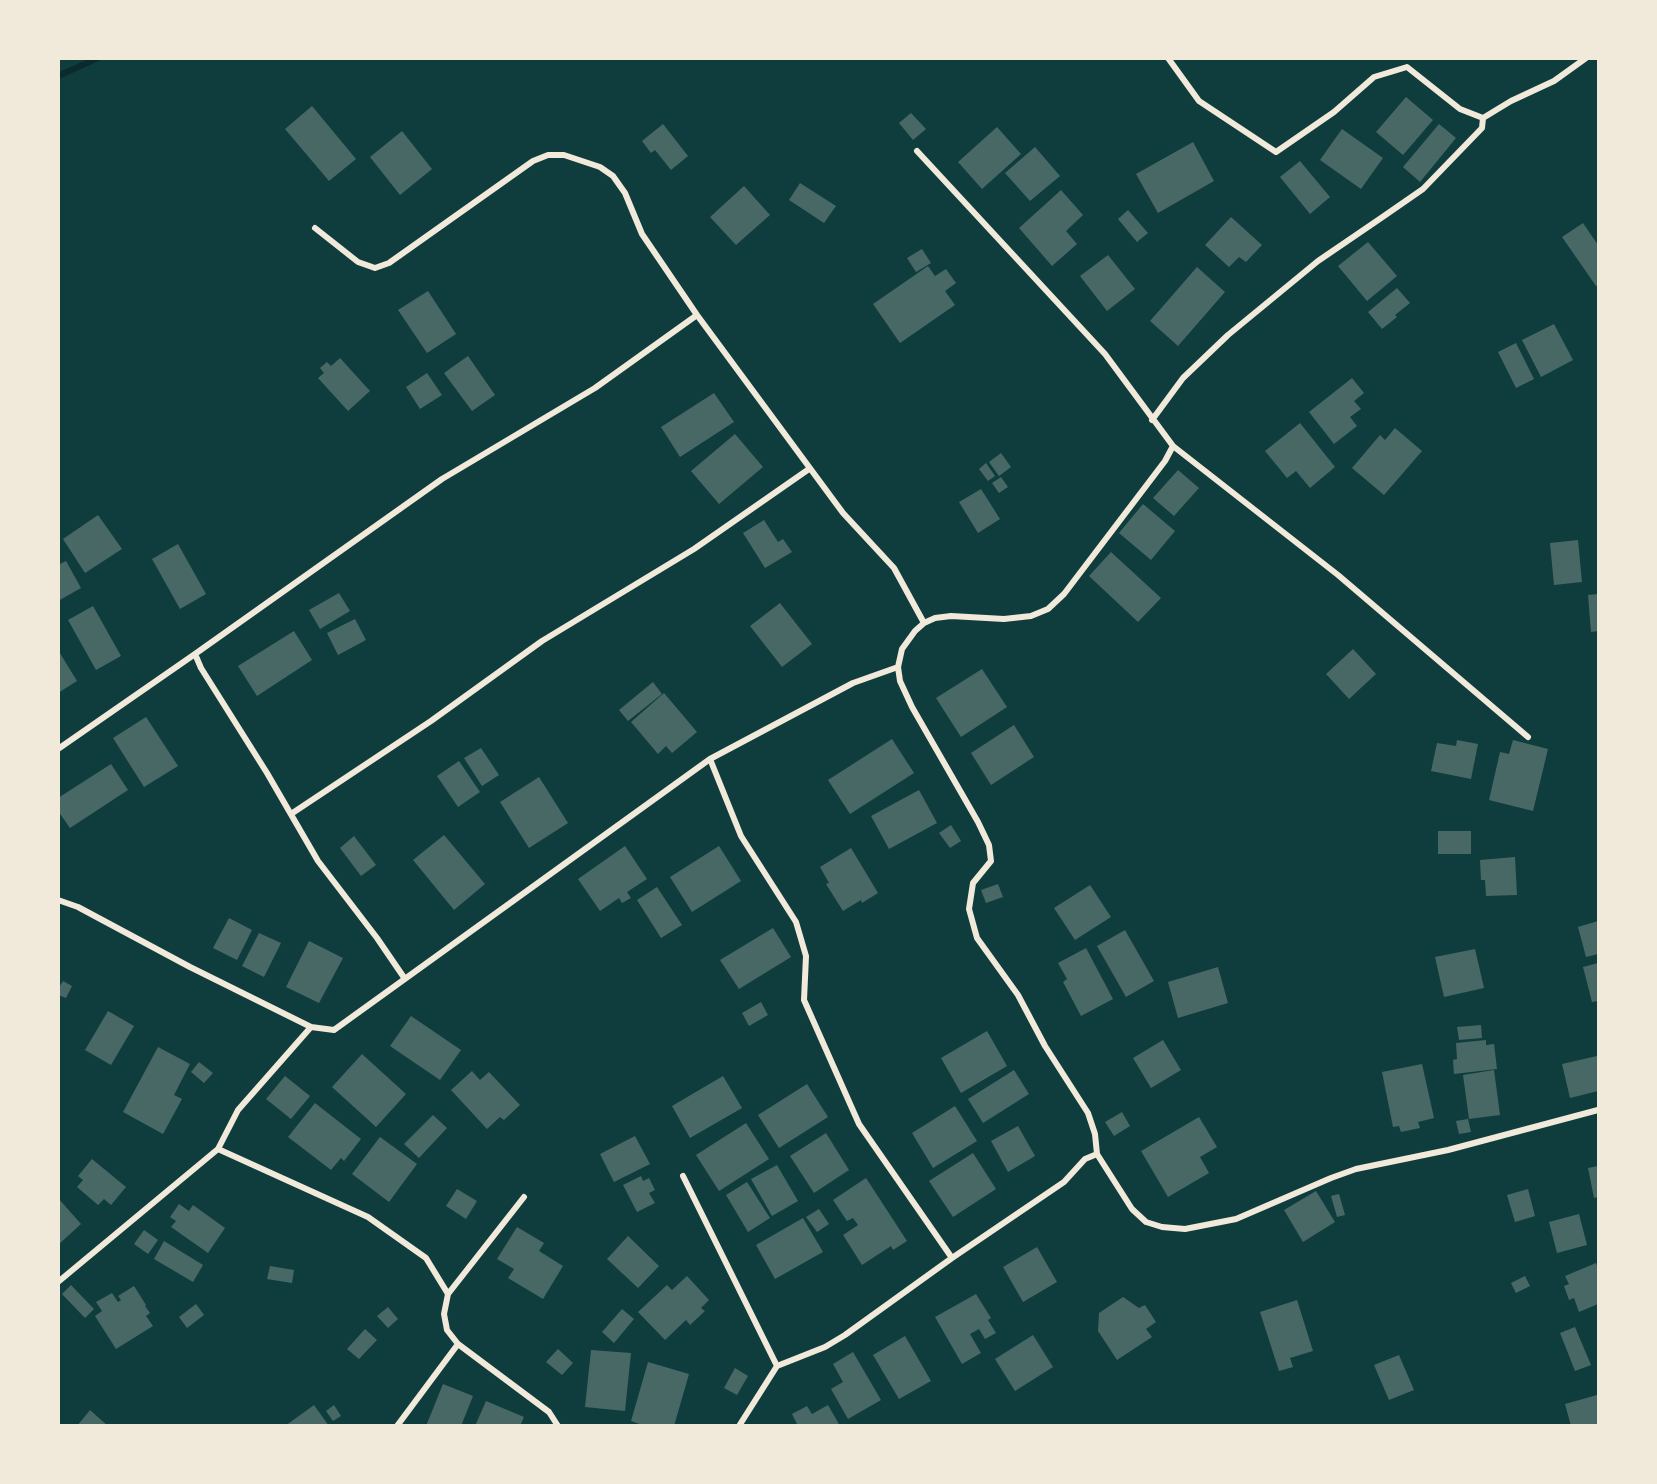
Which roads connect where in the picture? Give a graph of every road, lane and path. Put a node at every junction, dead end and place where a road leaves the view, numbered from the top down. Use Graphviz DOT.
graph roads {
  1 [pos="1168,58"];
  2 [pos="1586,58"];
  3 [pos="1483,118"];
  4 [pos="917,151"];
  5 [pos="315,228"];
  6 [pos="697,315"];
  7 [pos="1152,420"];
  8 [pos="1173,446"];
  9 [pos="809,469"];
  10 [pos="924,623"];
  11 [pos="195,654"];
  12 [pos="898,667"];
  13 [pos="1528,736"];
  14 [pos="58,748"];
  15 [pos="710,759"];
  16 [pos="291,814"];
  17 [pos="58,900"];
  18 [pos="405,980"];
  19 [pos="311,1028"];
  20 [pos="1599,1110"];
  21 [pos="218,1149"];
  22 [pos="1098,1154"];
  23 [pos="682,1176"];
  24 [pos="524,1197"];
  25 [pos="952,1258"];
  26 [pos="58,1282"];
  27 [pos="448,1294"];
  28 [pos="458,1344"];
  29 [pos="777,1366"];
  30 [pos="397,1425"];
  31 [pos="558,1425"];
  32 [pos="739,1425"];
  1 -- 3 [label="street"];
  2 -- 3 [label="street"];
  3 -- 7 [label="street"];
  4 -- 7 [label="street"];
  5 -- 6 [label="street"];
  6 -- 9 [label="street"];
  6 -- 11 [label="street"];
  7 -- 8 [label="street"];
  8 -- 10 [label="street"];
  8 -- 13 [label="street"];
  9 -- 10 [label="street"];
  9 -- 16 [label="street"];
  10 -- 12 [label="street"];
  11 -- 14 [label="street"];
  11 -- 16 [label="street"];
  12 -- 15 [label="street"];
  12 -- 22 [label="street"];
  15 -- 18 [label="street"];
  15 -- 25 [label="street"];
  16 -- 18 [label="street"];
  17 -- 19 [label="street"];
  18 -- 19 [label="street"];
  19 -- 21 [label="street"];
  20 -- 22 [label="street"];
  21 -- 26 [label="street"];
  21 -- 27 [label="street"];
  22 -- 25 [label="street"];
  23 -- 29 [label="street"];
  24 -- 27 [label="street"];
  25 -- 29 [label="street"];
  27 -- 28 [label="street"];
  28 -- 30 [label="street"];
  28 -- 31 [label="street"];
  29 -- 32 [label="street"];
}
